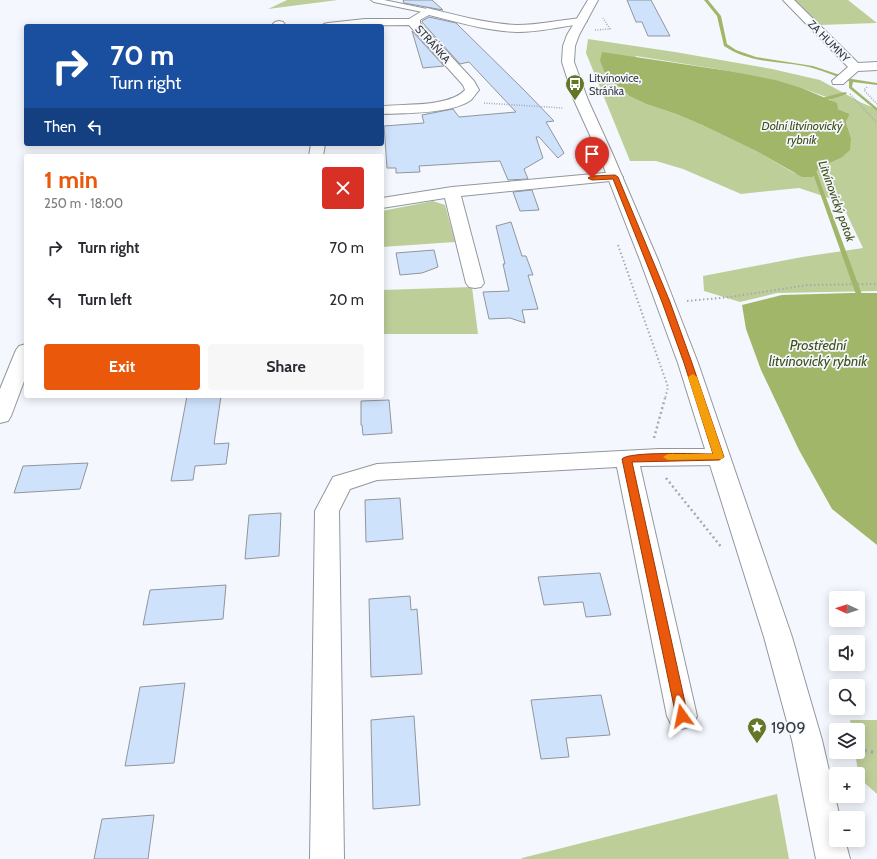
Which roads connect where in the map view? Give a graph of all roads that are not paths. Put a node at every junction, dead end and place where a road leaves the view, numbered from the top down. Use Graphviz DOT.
graph roads {
  1 [pos="374,0"];
  2 [pos="593,0"];
  3 [pos="788,0"];
  4 [pos="427,11"];
  5 [pos="581,21"];
  6 [pos="413,22"];
  7 [pos="346,24"];
  8 [pos="877,66"];
  9 [pos="855,67"];
  10 [pos="842,86"];
  11 [pos="384,110"];
  12 [pos="615,177"];
  13 [pos="452,192"];
  14 [pos="384,203"];
  15 [pos="475,283"];
  16 [pos="24,361"];
  17 [pos="22,372"];
  18 [pos="0,416"];
  19 [pos="719,457"];
  20 [pos="627,459"];
  21 [pos="682,716"];
  22 [pos="326,859"];
  23 [pos="832,859"];
  1 -- 4 [label="lane"];
  2 -- 5 [label="street"];
  3 -- 9 [label="street, ZA HUMNY"];
  4 -- 5 [label="street, STRÁŇKA"];
  4 -- 6 [label="street, STRÁŇKA"];
  5 -- 12 [label="street"];
  6 -- 7 [label="street"];
  6 -- 11 [label="street, STRÁŇKA"];
  8 -- 9 [label="street, ZA HUMNY"];
  9 -- 10 [label="street"];
  12 -- 13 [label="street"];
  12 -- 19 [label="street"];
  13 -- 14 [label="street"];
  13 -- 15 [label="street"];
  16 -- 17 [label="street"];
  17 -- 18 [label="street"];
  19 -- 20 [label="street"];
  19 -- 23 [label="street"];
  20 -- 21 [label="street"];
  20 -- 22 [label="street"];
}
